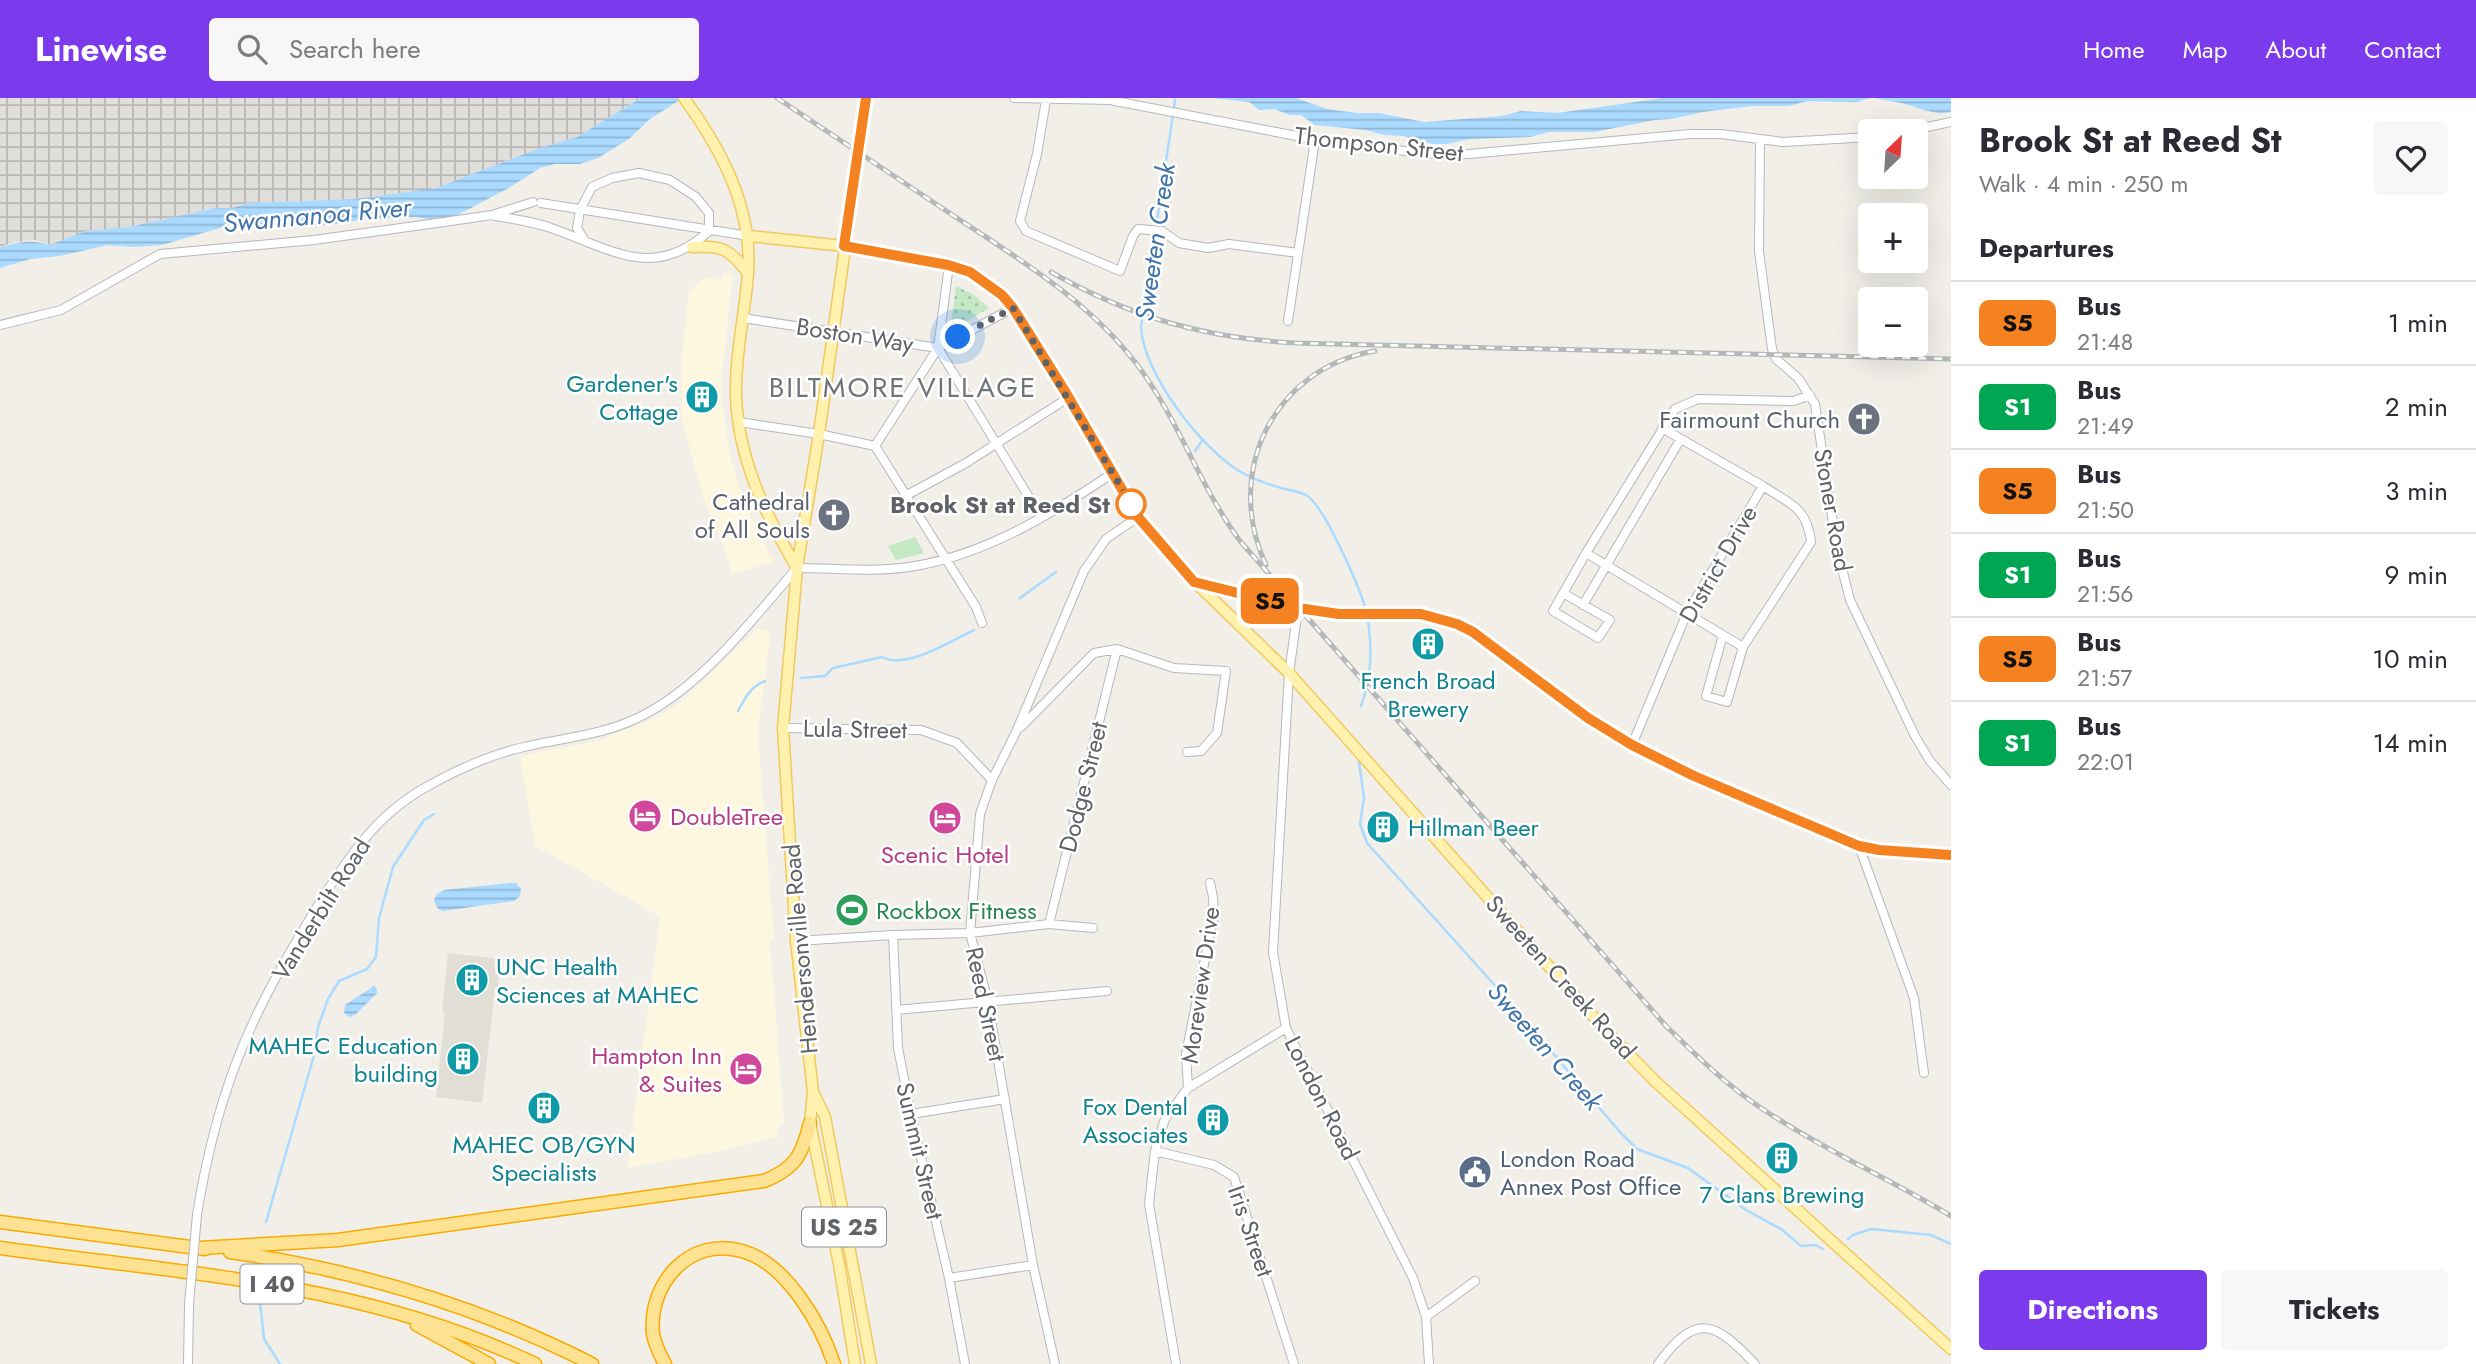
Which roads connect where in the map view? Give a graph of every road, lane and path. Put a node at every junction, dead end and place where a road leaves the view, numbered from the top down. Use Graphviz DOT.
graph roads {
  1 [pos="684,98"];
  2 [pos="866,98"];
  3 [pos="1014,98"];
  4 [pos="1046,100"];
  5 [pos="1951,122"];
  6 [pos="1928,127"];
  7 [pos="1858,138"];
  8 [pos="1314,140"];
  9 [pos="1760,141"];
  10 [pos="580,210"];
  11 [pos="492,215"];
  12 [pos="709,231"];
  13 [pos="749,236"];
  14 [pos="585,241"];
  15 [pos="844,246"];
  16 [pos="692,247"];
  17 [pos="1298,253"];
  18 [pos="948,265"];
  19 [pos="748,272"];
  20 [pos="1013,308"];
  21 [pos="743,318"];
  22 [pos="1287,321"];
  23 [pos="0,325"];
  24 [pos="833,330"];
  25 [pos="938,348"];
  26 [pos="1810,396"];
  27 [pos="1068,398"];
  28 [pos="739,422"];
  29 [pos="1661,429"];
  30 [pos="819,434"];
  31 [pos="1680,440"];
  32 [pos="997,443"];
  33 [pos="875,446"];
  34 [pos="1113,473"];
  35 [pos="1763,486"];
  36 [pos="908,495"];
  37 [pos="1041,517"];
  38 [pos="1138,517"];
  39 [pos="1586,553"];
  40 [pos="944,558"];
  41 [pos="1606,565"];
  42 [pos="797,568"];
  43 [pos="1194,582"];
  44 [pos="1563,593"];
  45 [pos="1583,605"];
  46 [pos="1298,608"];
  47 [pos="1687,613"];
  48 [pos="982,623"];
  49 [pos="1723,635"];
  50 [pos="1743,647"];
  51 [pos="1117,649"];
  52 [pos="1289,673"];
  53 [pos="783,728"];
  54 [pos="1016,732"];
  55 [pos="1632,745"];
  56 [pos="1186,752"];
  57 [pos="992,780"];
  58 [pos="1951,785"];
  59 [pos="1859,846"];
  60 [pos="1951,855"];
  61 [pos="1210,883"];
  62 [pos="1048,924"];
  63 [pos="1093,928"];
  64 [pos="970,933"];
  65 [pos="893,935"];
  66 [pos="796,941"];
  67 [pos="1107,991"];
  68 [pos="988,1002"];
  69 [pos="896,1010"];
  70 [pos="1286,1028"];
  71 [pos="1924,1073"];
  72 [pos="1188,1088"];
  73 [pos="813,1092"];
  74 [pos="1004,1099"];
  75 [pos="911,1114"];
  76 [pos="810,1123"];
  77 [pos="1155,1151"];
  78 [pos="0,1222"];
  79 [pos="0,1248"];
  80 [pos="200,1248"];
  81 [pos="1033,1265"];
  82 [pos="949,1278"];
  83 [pos="1475,1281"];
  84 [pos="392,1311"];
  85 [pos="1426,1317"];
  86 [pos="1951,1349"];
  87 [pos="188,1364"];
  88 [pos="489,1364"];
  89 [pos="534,1364"];
  90 [pos="592,1364"];
  91 [pos="665,1364"];
  92 [pos="834,1364"];
  93 [pos="855,1364"];
  94 [pos="871,1364"];
  95 [pos="965,1364"];
  96 [pos="1055,1364"];
  97 [pos="1176,1364"];
  98 [pos="1294,1364"];
  99 [pos="1429,1364"];
  100 [pos="1658,1364"];
  101 [pos="1755,1364"];
  1 -- 13 [label="main road"];
  2 -- 15 [label="main road, Hendersonville Road"];
  3 -- 4 [label="street, Thompson Street"];
  4 -- 8 [label="street, Thompson Street"];
  4 -- 17 [label="street"];
  5 -- 6 [label="street"];
  7 -- 9 [label="street, Thompson Street"];
  8 -- 9 [label="street, Thompson Street"];
  8 -- 17 [label="street"];
  9 -- 26 [label="street, Stoner Road"];
  10 -- 11 [label="street"];
  10 -- 12 [label="street"];
  10 -- 12 [label="street"];
  10 -- 14 [label="street"];
  11 -- 14 [label="street"];
  11 -- 23 [label="street"];
  12 -- 13 [label="street"];
  12 -- 16 [label="street"];
  13 -- 15 [label="main road, Sweeten Creek Road"];
  13 -- 19 [label="main road"];
  14 -- 16 [label="street"];
  15 -- 18 [label="main road, Sweeten Creek Road"];
  15 -- 24 [label="main road, Hendersonville Road"];
  16 -- 19 [label="main road"];
  17 -- 22 [label="street"];
  18 -- 20 [label="main road, Sweeten Creek Road"];
  18 -- 25 [label="street"];
  19 -- 21 [label="main road"];
  20 -- 25 [label="street"];
  20 -- 27 [label="main road, Sweeten Creek Road"];
  21 -- 24 [label="street, Boston Way"];
  21 -- 28 [label="main road"];
  24 -- 25 [label="street, Boston Way"];
  24 -- 30 [label="main road, Hendersonville Road"];
  25 -- 32 [label="street, Boston Way"];
  25 -- 33 [label="street"];
  26 -- 29 [label="street"];
  26 -- 58 [label="street, Stoner Road"];
  27 -- 32 [label="street"];
  27 -- 34 [label="main road, Sweeten Creek Road"];
  28 -- 30 [label="street"];
  28 -- 42 [label="main road"];
  29 -- 31 [label="street, District Drive"];
  29 -- 39 [label="street"];
  30 -- 33 [label="street"];
  30 -- 42 [label="main road, Hendersonville Road"];
  31 -- 35 [label="street, District Drive"];
  31 -- 41 [label="street"];
  32 -- 36 [label="street"];
  32 -- 37 [label="street, Boston Way"];
  33 -- 36 [label="street"];
  34 -- 37 [label="street"];
  34 -- 38 [label="main road, Sweeten Creek Road"];
  35 -- 47 [label="street, District Drive"];
  35 -- 50 [label="street"];
  36 -- 40 [label="street"];
  37 -- 40 [label="street"];
  38 -- 43 [label="main road, Sweeten Creek Road"];
  38 -- 54 [label="street, Reed Street"];
  39 -- 41 [label="street"];
  39 -- 44 [label="street"];
  40 -- 42 [label="street"];
  40 -- 48 [label="street"];
  41 -- 45 [label="street"];
  41 -- 47 [label="street"];
  42 -- 53 [label="main road, Hendersonville Road / US 25"];
  42 -- 87 [label="street, Vanderbilt Road, bridge"];
  43 -- 46 [label="main road"];
  43 -- 52 [label="main road, Sweeten Creek Road"];
  44 -- 45 [label="street"];
  44 -- 45 [label="street"];
  46 -- 52 [label="street, London Road"];
  46 -- 55 [label="main road"];
  47 -- 49 [label="street"];
  47 -- 55 [label="street, District Drive"];
  49 -- 50 [label="street"];
  49 -- 50 [label="street"];
  51 -- 54 [label="street"];
  51 -- 56 [label="street"];
  51 -- 62 [label="street, Dodge Street"];
  52 -- 70 [label="street, London Road"];
  52 -- 86 [label="main road, Sweeten Creek Road"];
  53 -- 57 [label="street, Lula Street"];
  53 -- 66 [label="main road, Hendersonville Road / US 25"];
  54 -- 57 [label="street, Reed Street"];
  55 -- 59 [label="main road"];
  57 -- 64 [label="street, Reed Street"];
  59 -- 60 [label="main road"];
  59 -- 71 [label="street"];
  61 -- 72 [label="street, Moreview Drive"];
  62 -- 63 [label="street"];
  62 -- 64 [label="street"];
  64 -- 65 [label="street"];
  64 -- 68 [label="street, Reed Street"];
  65 -- 66 [label="street"];
  65 -- 69 [label="street, Summit Street"];
  66 -- 73 [label="main road, Hendersonville Road / US 25"];
  67 -- 68 [label="street"];
  68 -- 69 [label="street"];
  68 -- 74 [label="street, Reed Street"];
  69 -- 75 [label="street, Summit Street"];
  70 -- 72 [label="street"];
  70 -- 85 [label="street, London Road"];
  72 -- 77 [label="street"];
  73 -- 76 [label="main road, Hendersonville Road / US 25"];
  73 -- 94 [label="main road, Hendersonville Road / US 25"];
  74 -- 75 [label="street"];
  74 -- 81 [label="street, Reed Street"];
  75 -- 82 [label="street, Summit Street"];
  76 -- 80 [label="highway"];
  76 -- 93 [label="main road, Hendersonville Road / US 25"];
  77 -- 97 [label="street"];
  77 -- 98 [label="street, Iris Street"];
  78 -- 80 [label="highway, I 40"];
  79 -- 84 [label="highway, I 40"];
  80 -- 90 [label="highway, I 40"];
  81 -- 82 [label="street"];
  81 -- 96 [label="street, Reed Street"];
  82 -- 95 [label="street, Summit Street"];
  83 -- 85 [label="street"];
  84 -- 88 [label="highway"];
  84 -- 89 [label="highway, I 40"];
  85 -- 99 [label="street, London Road"];
  91 -- 92 [label="highway"];
  100 -- 101 [label="street"];
}
